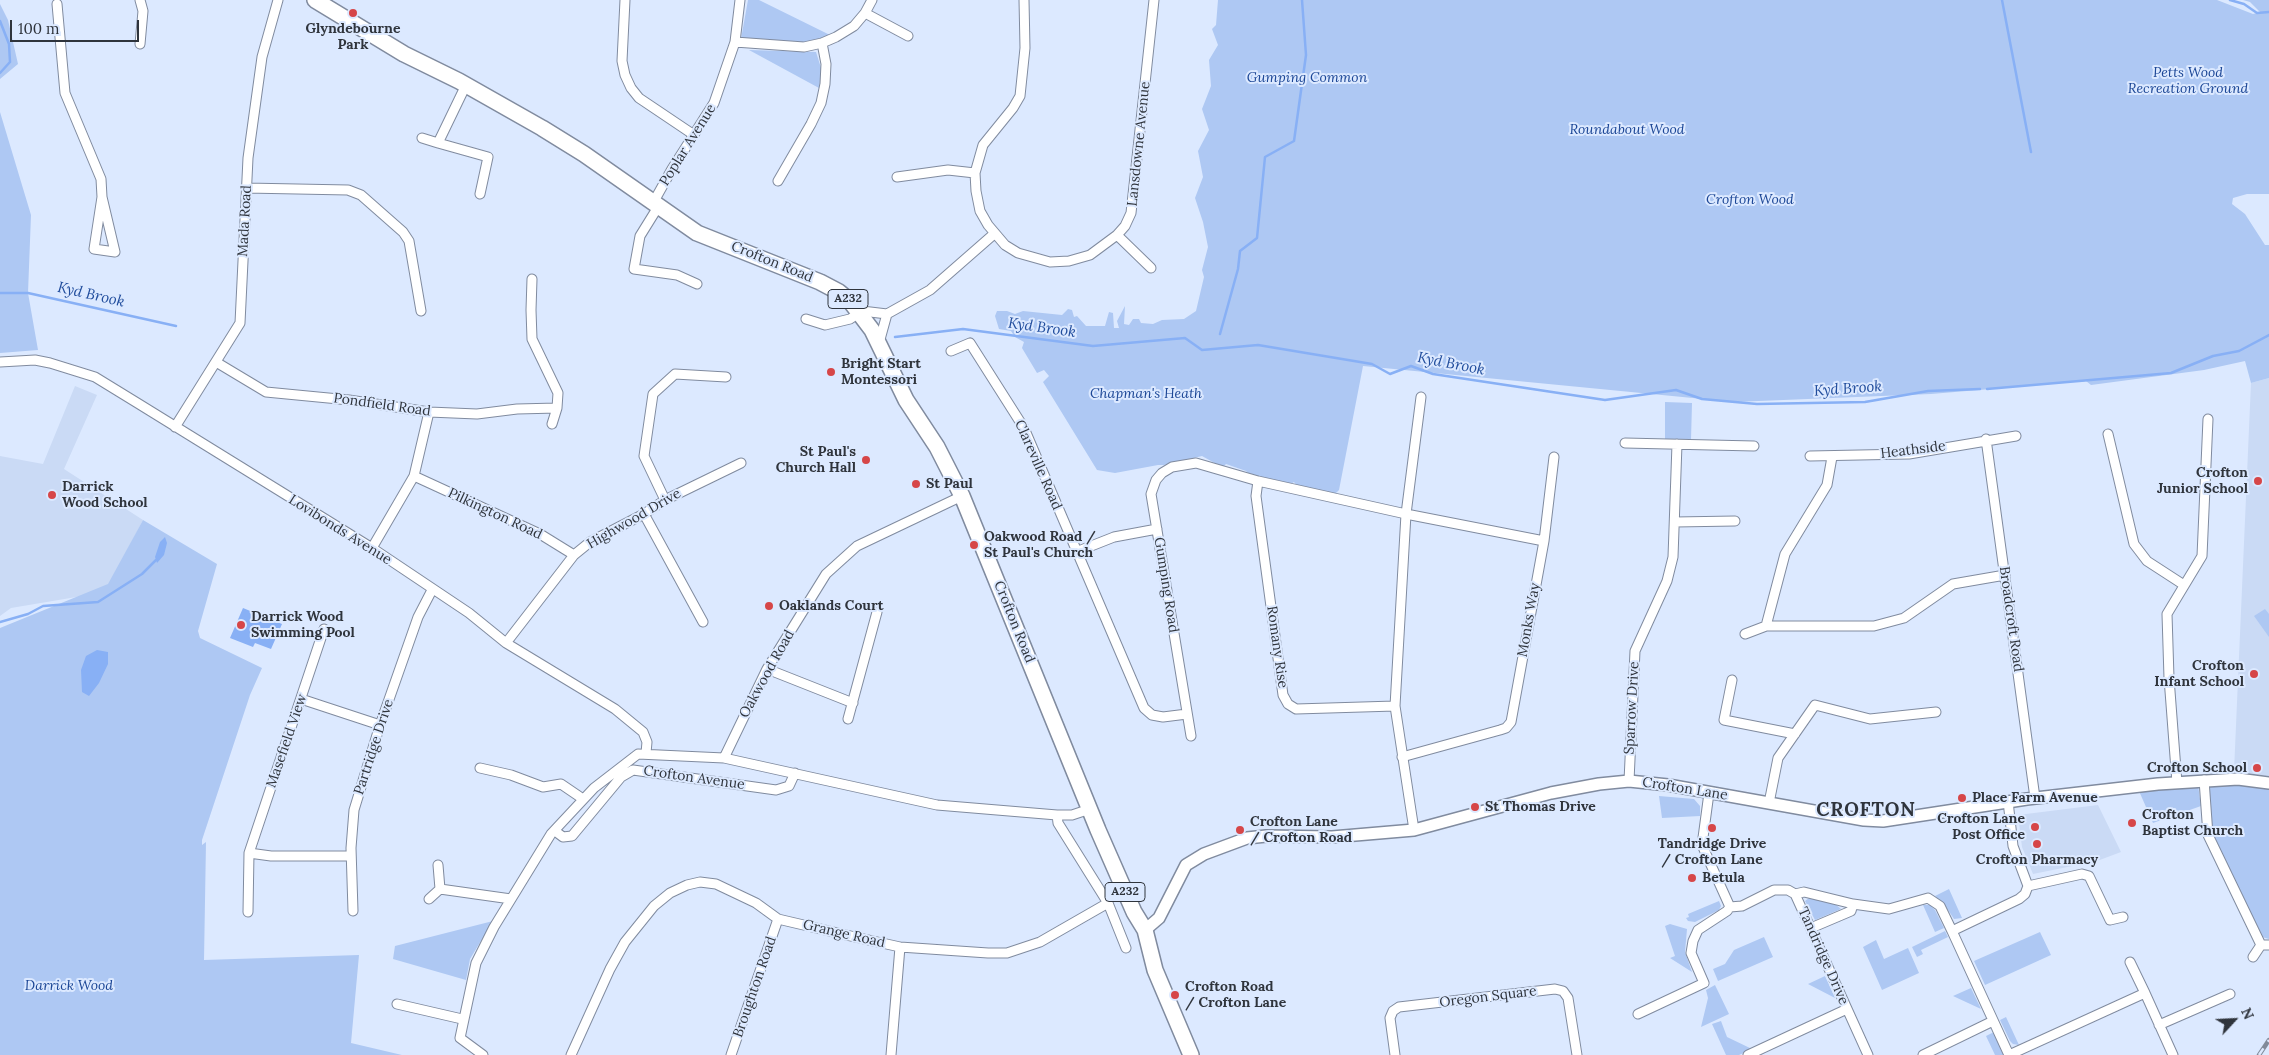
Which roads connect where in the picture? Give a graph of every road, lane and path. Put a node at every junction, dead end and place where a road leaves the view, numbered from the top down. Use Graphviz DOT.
graph roads {
  1 [pos="140,0"];
  2 [pos="278,0"];
  3 [pos="625,0"];
  4 [pos="740,0"];
  5 [pos="872,0"];
  6 [pos="1024,0"];
  7 [pos="1154,0"];
  8 [pos="57,1"];
  9 [pos="323,2"];
  10 [pos="866,13"];
  11 [pos="908,36"];
  12 [pos="735,42"];
  13 [pos="822,43"];
  14 [pos="140,44"];
  15 [pos="466,85"];
  16 [pos="694,135"];
  17 [pos="422,138"];
  18 [pos="438,143"];
  19 [pos="975,173"];
  20 [pos="897,177"];
  21 [pos="778,181"];
  22 [pos="246,188"];
  23 [pos="480,194"];
  24 [pos="102,197"];
  25 [pos="656,205"];
  26 [pos="994,234"];
  27 [pos="1117,235"];
  28 [pos="1151,268"];
  29 [pos="532,279"];
  30 [pos="697,284"];
  31 [pos="421,311"];
  32 [pos="859,312"];
  33 [pos="887,314"];
  34 [pos="806,319"];
  35 [pos="879,344"];
  36 [pos="951,352"];
  37 [pos="0,362"];
  38 [pos="216,362"];
  39 [pos="726,377"];
  40 [pos="1422,397"];
  41 [pos="557,408"];
  42 [pos="429,412"];
  43 [pos="2208,419"];
  44 [pos="552,424"];
  45 [pos="175,427"];
  46 [pos="2108,434"];
  47 [pos="2016,436"];
  48 [pos="1986,439"];
  49 [pos="1624,443"];
  50 [pos="1677,444"];
  51 [pos="1754,446"];
  52 [pos="1810,456"];
  53 [pos="1554,457"];
  54 [pos="1832,457"];
  55 [pos="741,463"];
  56 [pos="414,476"];
  57 [pos="1258,481"];
  58 [pos="962,496"];
  59 [pos="665,500"];
  60 [pos="644,514"];
  61 [pos="1406,514"];
  62 [pos="1735,521"];
  63 [pos="1675,522"];
  64 [pos="1157,529"];
  65 [pos="1544,541"];
  66 [pos="372,548"];
  67 [pos="1076,552"];
  68 [pos="574,555"];
  69 [pos="2005,575"];
  70 [pos="2184,585"];
  71 [pos="432,590"];
  72 [pos="877,612"];
  73 [pos="703,622"];
  74 [pos="1766,626"];
  75 [pos="324,629"];
  76 [pos="1745,634"];
  77 [pos="506,643"];
  78 [pos="767,669"];
  79 [pos="1732,680"];
  80 [pos="302,699"];
  81 [pos="853,703"];
  82 [pos="1395,706"];
  83 [pos="1936,712"];
  84 [pos="1187,714"];
  85 [pos="848,719"];
  86 [pos="380,725"];
  87 [pos="1795,734"];
  88 [pos="1191,736"];
  89 [pos="646,753"];
  90 [pos="1402,757"];
  91 [pos="724,758"];
  92 [pos="480,768"];
  93 [pos="795,773"];
  94 [pos="2204,780"];
  95 [pos="1629,781"];
  96 [pos="2177,783"];
  97 [pos="2269,783"];
  98 [pos="1709,793"];
  99 [pos="2035,798"];
  100 [pos="583,799"];
  101 [pos="2008,802"];
  102 [pos="1770,803"];
  103 [pos="1090,809"];
  104 [pos="1057,815"];
  105 [pos="1414,830"];
  106 [pos="555,831"];
  107 [pos="249,852"];
  108 [pos="352,856"];
  109 [pos="438,865"];
  110 [pos="2028,886"];
  111 [pos="440,889"];
  112 [pos="1795,894"];
  113 [pos="429,899"];
  114 [pos="511,899"];
  115 [pos="1108,903"];
  116 [pos="1853,904"];
  117 [pos="1730,907"];
  118 [pos="353,911"];
  119 [pos="248,912"];
  120 [pos="2123,917"];
  121 [pos="778,919"];
  122 [pos="1811,928"];
  123 [pos="1145,930"];
  124 [pos="1952,931"];
  125 [pos="2265,945"];
  126 [pos="900,947"];
  127 [pos="1126,948"];
  128 [pos="2253,957"];
  129 [pos="2130,962"];
  130 [pos="2145,994"];
  131 [pos="2230,994"];
  132 [pos="397,1004"];
  133 [pos="1847,1009"];
  134 [pos="1638,1014"];
  135 [pos="462,1018"];
  136 [pos="1994,1021"];
  137 [pos="2159,1025"];
  138 [pos="483,1055"];
  139 [pos="571,1055"];
  140 [pos="732,1055"];
  141 [pos="891,1055"];
  142 [pos="1191,1055"];
  143 [pos="1395,1055"];
  144 [pos="1577,1055"];
  145 [pos="1748,1055"];
  146 [pos="1868,1055"];
  147 [pos="1924,1055"];
  148 [pos="2009,1055"];
  149 [pos="2173,1055"];
  1 -- 14 [label="street"];
  2 -- 22 [label="street, Mada Road"];
  3 -- 16 [label="street"];
  4 -- 12 [label="street, Poplar Avenue"];
  5 -- 10 [label="street"];
  6 -- 19 [label="street"];
  7 -- 27 [label="street, Lansdowne Avenue"];
  8 -- 24 [label="street"];
  9 -- 15 [label="main road, Crofton Road / A232"];
  10 -- 11 [label="street"];
  10 -- 13 [label="street"];
  12 -- 13 [label="street"];
  12 -- 16 [label="street, Poplar Avenue"];
  13 -- 21 [label="street"];
  15 -- 18 [label="street"];
  15 -- 25 [label="main road, Crofton Road / A232"];
  16 -- 25 [label="street, Poplar Avenue"];
  17 -- 18 [label="street"];
  18 -- 23 [label="street"];
  19 -- 20 [label="street"];
  19 -- 26 [label="street"];
  22 -- 31 [label="street"];
  22 -- 38 [label="street, Mada Road"];
  24 -- 24 [label="street"];
  25 -- 30 [label="street, Poplar Avenue"];
  25 -- 32 [label="main road, Crofton Road / A232"];
  26 -- 27 [label="street, Lansdowne Avenue"];
  26 -- 33 [label="street"];
  27 -- 28 [label="street"];
  29 -- 41 [label="street"];
  32 -- 33 [label="street"];
  32 -- 34 [label="street"];
  32 -- 35 [label="main road, Crofton Road / A232"];
  33 -- 35 [label="street"];
  35 -- 58 [label="main road, Crofton Road / A232"];
  36 -- 67 [label="street, Clareville Road"];
  37 -- 45 [label="street, Lovibonds Avenue"];
  38 -- 42 [label="street, Pondfield Road"];
  38 -- 45 [label="street, Mada Road"];
  39 -- 59 [label="street"];
  40 -- 61 [label="street"];
  41 -- 42 [label="street, Pondfield Road"];
  41 -- 44 [label="street"];
  42 -- 56 [label="street"];
  43 -- 70 [label="street"];
  45 -- 66 [label="street, Lovibonds Avenue"];
  46 -- 70 [label="street"];
  47 -- 48 [label="street, Heathside"];
  48 -- 54 [label="street, Heathside"];
  48 -- 69 [label="street, Broadcroft Road"];
  49 -- 50 [label="street"];
  50 -- 51 [label="street"];
  50 -- 63 [label="street, Sparrow Drive"];
  52 -- 54 [label="street, Heathside"];
  53 -- 65 [label="street, Monks Way"];
  54 -- 74 [label="street"];
  55 -- 59 [label="street, Highwood Drive"];
  56 -- 66 [label="street"];
  56 -- 68 [label="street, Pilkington Road"];
  57 -- 61 [label="street"];
  57 -- 64 [label="street, Gumping Road"];
  57 -- 82 [label="street, Romany Rise"];
  58 -- 78 [label="street, Oakwood Road"];
  58 -- 103 [label="main road, Crofton Road / A232"];
  59 -- 60 [label="street, Highwood Drive"];
  60 -- 68 [label="street, Highwood Drive"];
  60 -- 73 [label="street"];
  61 -- 65 [label="street"];
  61 -- 82 [label="street"];
  62 -- 63 [label="street"];
  63 -- 95 [label="street, Sparrow Drive"];
  64 -- 67 [label="street"];
  64 -- 84 [label="street, Gumping Road"];
  65 -- 90 [label="street, Monks Way"];
  66 -- 71 [label="street, Lovibonds Avenue"];
  67 -- 84 [label="street, Clareville Road"];
  68 -- 77 [label="street, Highwood Drive"];
  69 -- 74 [label="street"];
  69 -- 99 [label="street, Broadcroft Road"];
  70 -- 96 [label="street"];
  71 -- 77 [label="street, Lovibonds Avenue"];
  71 -- 86 [label="street, Partridge Drive"];
  72 -- 81 [label="street"];
  74 -- 76 [label="street"];
  75 -- 80 [label="street, Masefield View"];
  77 -- 89 [label="street, Lovibonds Avenue"];
  78 -- 81 [label="street"];
  78 -- 91 [label="street, Oakwood Road"];
  79 -- 87 [label="street"];
  80 -- 86 [label="street"];
  80 -- 107 [label="street, Masefield View"];
  81 -- 85 [label="street"];
  82 -- 90 [label="street"];
  83 -- 87 [label="street"];
  84 -- 88 [label="street, Gumping Road"];
  86 -- 108 [label="street, Partridge Drive"];
  87 -- 102 [label="street"];
  89 -- 91 [label="street, Crofton Avenue"];
  89 -- 100 [label="street, Crofton Avenue"];
  90 -- 105 [label="street"];
  91 -- 93 [label="street, Crofton Avenue"];
  92 -- 100 [label="street"];
  93 -- 104 [label="street, Crofton Avenue"];
  93 -- 106 [label="street, Crofton Avenue"];
  94 -- 96 [label="street, Crofton Lane"];
  94 -- 97 [label="street, Crofton Lane"];
  94 -- 125 [label="street"];
  95 -- 98 [label="street, Crofton Lane"];
  95 -- 105 [label="street, Crofton Lane"];
  96 -- 99 [label="street, Crofton Lane"];
  98 -- 102 [label="street, Crofton Lane"];
  98 -- 117 [label="street"];
  99 -- 101 [label="street, Crofton Lane"];
  100 -- 106 [label="street, Crofton Avenue"];
  101 -- 102 [label="street, Crofton Lane"];
  101 -- 110 [label="street"];
  103 -- 104 [label="street, Crofton Avenue"];
  103 -- 123 [label="main road, Crofton Road / A232"];
  104 -- 115 [label="street"];
  105 -- 123 [label="street, Crofton Lane"];
  106 -- 114 [label="street, Crofton Avenue"];
  107 -- 108 [label="street"];
  107 -- 119 [label="street, Masefield View"];
  108 -- 118 [label="street, Partridge Drive"];
  109 -- 111 [label="street"];
  110 -- 120 [label="street"];
  110 -- 124 [label="street"];
  111 -- 113 [label="street"];
  111 -- 114 [label="street"];
  112 -- 116 [label="street"];
  112 -- 117 [label="street, Tandridge Drive"];
  112 -- 122 [label="street, Tandridge Drive"];
  114 -- 135 [label="street, Crofton Avenue"];
  115 -- 126 [label="street, Grange Road"];
  115 -- 127 [label="street"];
  116 -- 122 [label="street"];
  116 -- 124 [label="street"];
  117 -- 134 [label="street"];
  121 -- 126 [label="street, Grange Road"];
  121 -- 139 [label="street, Grange Road"];
  121 -- 140 [label="street, Broughton Road"];
  122 -- 133 [label="street, Tandridge Drive"];
  123 -- 142 [label="main road, Crofton Road / A232"];
  124 -- 136 [label="street"];
  125 -- 128 [label="street"];
  126 -- 141 [label="street"];
  129 -- 130 [label="street"];
  130 -- 137 [label="street"];
  130 -- 148 [label="street"];
  131 -- 137 [label="street"];
  132 -- 135 [label="street"];
  133 -- 145 [label="street"];
  133 -- 146 [label="street, Tandridge Drive"];
  135 -- 138 [label="street, Crofton Avenue"];
  136 -- 147 [label="street"];
  136 -- 148 [label="street"];
  137 -- 149 [label="street"];
  143 -- 144 [label="street, Oregon Square"];
}
